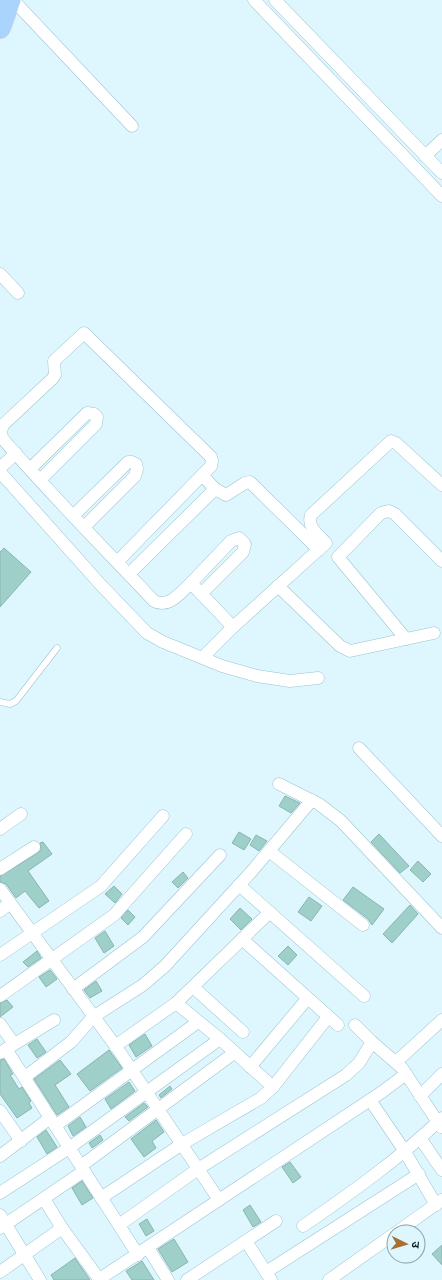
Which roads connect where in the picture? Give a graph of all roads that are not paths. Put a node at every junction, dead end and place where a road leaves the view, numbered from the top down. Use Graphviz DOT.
graph roads {
  1 [pos="11,0"];
  2 [pos="254,0"];
  3 [pos="275,0"];
  4 [pos="0,28"];
  5 [pos="386,115"];
  6 [pos="132,126"];
  7 [pos="374,126"];
  8 [pos="442,140"];
  9 [pos="425,156"];
  10 [pos="442,173"];
  11 [pos="442,196"];
  12 [pos="0,274"];
  13 [pos="18,293"];
  14 [pos="16,453"];
  15 [pos="0,468"];
  16 [pos="30,469"];
  17 [pos="0,472"];
  18 [pos="202,475"];
  19 [pos="40,480"];
  20 [pos="442,485"];
  21 [pos="215,489"];
  22 [pos="73,516"];
  23 [pos="84,527"];
  24 [pos="322,547"];
  25 [pos="338,557"];
  26 [pos="442,561"];
  27 [pos="117,562"];
  28 [pos="129,574"];
  29 [pos="191,583"];
  30 [pos="278,586"];
  31 [pos="201,594"];
  32 [pos="233,627"];
  33 [pos="434,633"];
  34 [pos="406,639"];
  35 [pos="57,648"];
  36 [pos="203,657"];
  37 [pos="318,678"];
  38 [pos="0,702"];
  39 [pos="359,748"];
  40 [pos="279,784"];
  41 [pos="312,800"];
  42 [pos="21,814"];
  43 [pos="163,816"];
  44 [pos="0,829"];
  45 [pos="186,834"];
  46 [pos="442,836"];
  47 [pos="34,847"];
  48 [pos="269,850"];
  49 [pos="220,855"];
  50 [pos="0,869"];
  51 [pos="239,885"];
  52 [pos="0,889"];
  53 [pos="10,903"];
  54 [pos="0,911"];
  55 [pos="270,912"];
  56 [pos="363,925"];
  57 [pos="442,928"];
  58 [pos="32,932"];
  59 [pos="242,939"];
  60 [pos="0,955"];
  61 [pos="52,960"];
  62 [pos="193,987"];
  63 [pos="73,989"];
  64 [pos="0,996"];
  65 [pos="364,996"];
  66 [pos="307,999"];
  67 [pos="176,1004"];
  68 [pos="328,1016"];
  69 [pos="93,1017"];
  70 [pos="54,1020"];
  71 [pos="442,1020"];
  72 [pos="198,1022"];
  73 [pos="0,1024"];
  74 [pos="338,1025"];
  75 [pos="355,1025"];
  76 [pos="243,1032"];
  77 [pos="220,1039"];
  78 [pos="372,1042"];
  79 [pos="115,1046"];
  80 [pos="6,1049"];
  81 [pos="234,1053"];
  82 [pos="396,1062"];
  83 [pos="250,1067"];
  84 [pos="132,1070"];
  85 [pos="406,1074"];
  86 [pos="442,1074"];
  87 [pos="25,1077"];
  88 [pos="273,1087"];
  89 [pos="146,1091"];
  90 [pos="420,1096"];
  91 [pos="370,1100"];
  92 [pos="158,1109"];
  93 [pos="0,1111"];
  94 [pos="52,1122"];
  95 [pos="440,1123"];
  96 [pos="420,1138"];
  97 [pos="21,1141"];
  98 [pos="182,1144"];
  99 [pos="69,1148"];
  100 [pos="404,1150"];
  101 [pos="0,1156"];
  102 [pos="82,1168"];
  103 [pos="198,1169"];
  104 [pos="442,1170"];
  105 [pos="419,1174"];
  106 [pos="0,1193"];
  107 [pos="101,1198"];
  108 [pos="44,1199"];
  109 [pos="219,1200"];
  110 [pos="439,1203"];
  111 [pos="276,1221"];
  112 [pos="2,1223"];
  113 [pos="409,1224"];
  114 [pos="119,1225"];
  115 [pos="303,1226"];
  116 [pos="62,1228"];
  117 [pos="386,1240"];
  118 [pos="246,1241"];
  119 [pos="143,1252"];
  120 [pos="24,1255"];
  121 [pos="0,1272"];
  122 [pos="268,1276"];
  123 [pos="40,1280"];
  124 [pos="99,1280"];
  125 [pos="168,1280"];
  126 [pos="187,1280"];
  127 [pos="329,1280"];
  1 -- 4 [label="highway"];
  1 -- 6 [label="street"];
  2 -- 7 [label="street"];
  3 -- 5 [label="street"];
  5 -- 7 [label="street"];
  5 -- 9 [label="street"];
  7 -- 11 [label="street"];
  8 -- 9 [label="street"];
  9 -- 10 [label="street"];
  12 -- 13 [label="street"];
  14 -- 15 [label="street"];
  14 -- 16 [label="street"];
  14 -- 18 [label="street"];
  16 -- 19 [label="street"];
  16 -- 19 [label="street"];
  17 -- 36 [label="street"];
  18 -- 21 [label="street"];
  18 -- 27 [label="street"];
  19 -- 22 [label="street"];
  20 -- 24 [label="street"];
  21 -- 24 [label="street"];
  21 -- 28 [label="street"];
  22 -- 23 [label="street"];
  22 -- 23 [label="street"];
  23 -- 27 [label="street"];
  24 -- 25 [label="street"];
  24 -- 30 [label="street"];
  25 -- 26 [label="street"];
  25 -- 34 [label="street"];
  27 -- 28 [label="street"];
  28 -- 29 [label="street"];
  29 -- 31 [label="street"];
  29 -- 31 [label="street"];
  30 -- 32 [label="street"];
  30 -- 34 [label="street"];
  31 -- 32 [label="street"];
  32 -- 36 [label="street"];
  33 -- 34 [label="street"];
  35 -- 38 [label="lane"];
  36 -- 37 [label="street"];
  39 -- 46 [label="street"];
  40 -- 41 [label="street"];
  41 -- 48 [label="street"];
  41 -- 57 [label="street"];
  42 -- 44 [label="street"];
  43 -- 58 [label="street"];
  45 -- 61 [label="street"];
  47 -- 50 [label="street"];
  48 -- 51 [label="street"];
  48 -- 56 [label="street"];
  49 -- 63 [label="street"];
  51 -- 55 [label="street"];
  51 -- 69 [label="street"];
  52 -- 53 [label="street"];
  53 -- 54 [label="street"];
  53 -- 58 [label="street"];
  55 -- 59 [label="street"];
  55 -- 65 [label="street"];
  58 -- 60 [label="street"];
  58 -- 61 [label="street"];
  59 -- 62 [label="street"];
  59 -- 66 [label="street"];
  61 -- 63 [label="street"];
  61 -- 64 [label="street"];
  62 -- 67 [label="street"];
  62 -- 76 [label="street"];
  63 -- 69 [label="street"];
  66 -- 68 [label="street"];
  66 -- 83 [label="street"];
  67 -- 72 [label="street"];
  67 -- 79 [label="street"];
  68 -- 74 [label="street"];
  68 -- 88 [label="street"];
  69 -- 79 [label="street"];
  69 -- 87 [label="street"];
  70 -- 80 [label="street"];
  71 -- 82 [label="street"];
  72 -- 77 [label="street"];
  72 -- 84 [label="street"];
  73 -- 80 [label="street"];
  75 -- 78 [label="street"];
  77 -- 81 [label="street"];
  77 -- 89 [label="street"];
  78 -- 82 [label="street"];
  78 -- 103 [label="street"];
  79 -- 84 [label="street"];
  80 -- 87 [label="street"];
  81 -- 83 [label="street"];
  81 -- 92 [label="street"];
  82 -- 85 [label="street"];
  83 -- 88 [label="street"];
  84 -- 89 [label="street"];
  84 -- 94 [label="street"];
  85 -- 90 [label="street"];
  85 -- 91 [label="street"];
  86 -- 90 [label="street"];
  87 -- 94 [label="street"];
  88 -- 98 [label="street"];
  89 -- 92 [label="street"];
  89 -- 99 [label="street"];
  90 -- 95 [label="street"];
  91 -- 100 [label="street"];
  91 -- 109 [label="street"];
  92 -- 98 [label="street"];
  92 -- 102 [label="street"];
  93 -- 97 [label="street"];
  94 -- 97 [label="street"];
  94 -- 99 [label="street"];
  95 -- 96 [label="street"];
  96 -- 100 [label="street"];
  96 -- 104 [label="street"];
  97 -- 101 [label="street"];
  98 -- 103 [label="street"];
  98 -- 107 [label="street"];
  99 -- 102 [label="street"];
  99 -- 106 [label="street"];
  100 -- 105 [label="street"];
  100 -- 115 [label="street"];
  102 -- 107 [label="street"];
  102 -- 108 [label="street"];
  103 -- 109 [label="street"];
  103 -- 114 [label="street"];
  105 -- 110 [label="street"];
  105 -- 122 [label="street"];
  107 -- 114 [label="street"];
  108 -- 112 [label="street"];
  108 -- 116 [label="street"];
  109 -- 119 [label="street"];
  110 -- 113 [label="street"];
  111 -- 118 [label="street"];
  112 -- 120 [label="street"];
  114 -- 119 [label="street"];
  116 -- 120 [label="street"];
  116 -- 124 [label="street"];
  117 -- 127 [label="street"];
  118 -- 122 [label="street"];
  118 -- 126 [label="street"];
  119 -- 124 [label="street"];
  119 -- 125 [label="street"];
  120 -- 121 [label="street"];
  120 -- 123 [label="street"];
}
